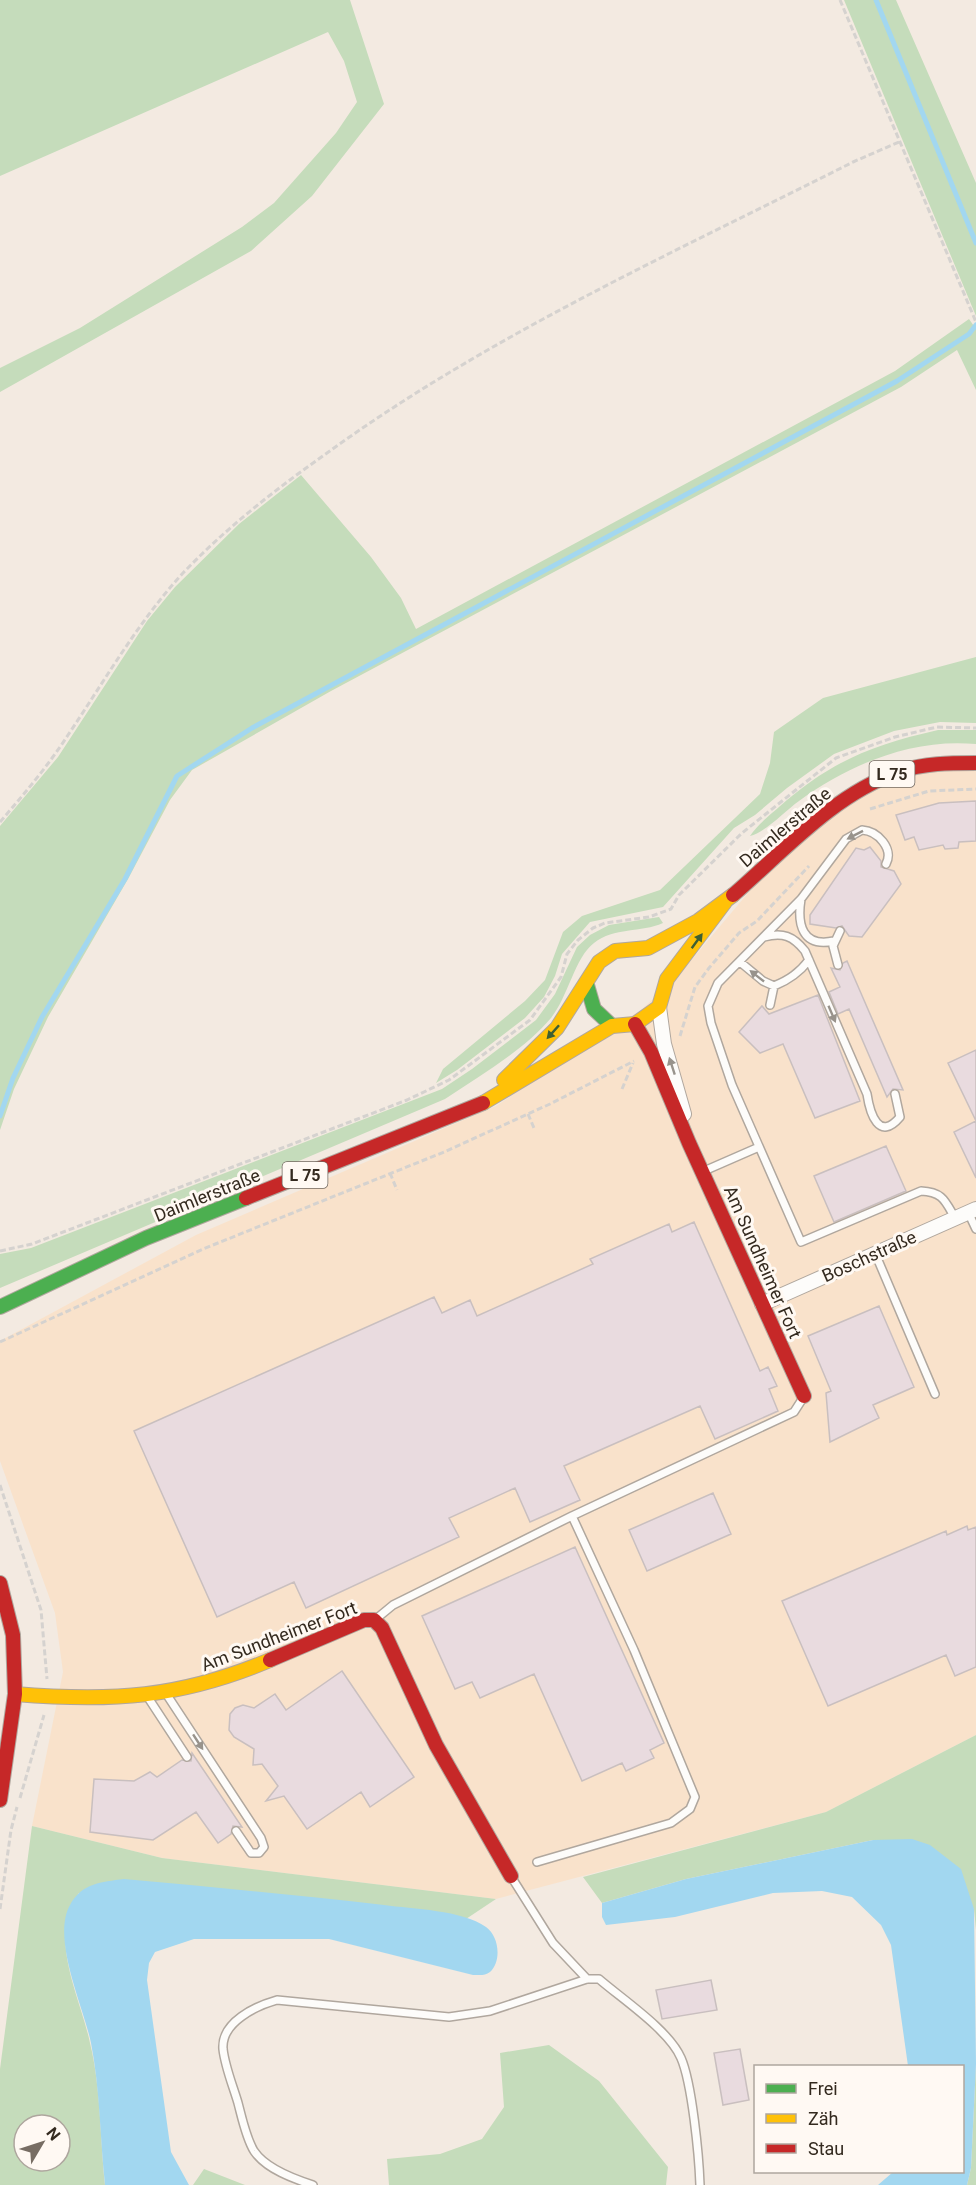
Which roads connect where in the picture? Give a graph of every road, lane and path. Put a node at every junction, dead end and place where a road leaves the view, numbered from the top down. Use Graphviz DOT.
graph roads {
  1 [pos="840,0"];
  2 [pos="899,142"];
  3 [pos="976,322"];
  4 [pos="976,728"];
  5 [pos="976,763"];
  6 [pos="0,822"];
  7 [pos="886,864"];
  8 [pos="801,899"];
  9 [pos="725,902"];
  10 [pos="840,931"];
  11 [pos="764,937"];
  12 [pos="834,941"];
  13 [pos="648,948"];
  14 [pos="809,960"];
  15 [pos="740,962"];
  16 [pos="838,964"];
  17 [pos="667,979"];
  18 [pos="587,985"];
  19 [pos="774,986"];
  20 [pos="770,1005"];
  21 [pos="658,1007"];
  22 [pos="634,1024"];
  23 [pos="612,1026"];
  24 [pos="622,1089"];
  25 [pos="895,1094"];
  26 [pos="464,1112"];
  27 [pos="528,1114"];
  28 [pos="534,1128"];
  29 [pos="689,1143"];
  30 [pos="759,1147"];
  31 [pos="702,1172"];
  32 [pos="390,1173"];
  33 [pos="397,1190"];
  34 [pos="974,1213"];
  35 [pos="955,1218"];
  36 [pos="976,1229"];
  37 [pos="0,1251"];
  38 [pos="875,1253"];
  39 [pos="762,1304"];
  40 [pos="0,1307"];
  41 [pos="0,1342"];
  42 [pos="935,1394"];
  43 [pos="804,1396"];
  44 [pos="572,1516"];
  45 [pos="0,1583"];
  46 [pos="375,1620"];
  47 [pos="166,1693"];
  48 [pos="15,1694"];
  49 [pos="147,1696"];
  50 [pos="187,1757"];
  51 [pos="0,1800"];
  52 [pos="236,1831"];
  53 [pos="537,1862"];
  54 [pos="511,1876"];
  55 [pos="587,1979"];
  56 [pos="314,2185"];
  57 [pos="700,2185"];
  1 -- 2 [label="path"];
  2 -- 3 [label="path"];
  2 -- 6 [label="path"];
  4 -- 37 [label="path"];
  5 -- 9 [label="main road, Daimlerstraße / L 75"];
  7 -- 8 [label="lane, one-way"];
  8 -- 11 [label="lane"];
  8 -- 12 [label="lane"];
  9 -- 13 [label="main road, Daimlerstraße / L 75"];
  17 -- 9 [label="main road, Daimlerstraße / L 75, one-way"];
  10 -- 12 [label="lane"];
  11 -- 14 [label="lane"];
  11 -- 15 [label="lane"];
  12 -- 16 [label="lane"];
  13 -- 17 [label="main road"];
  13 -- 18 [label="main road, Daimlerstraße / L 75"];
  14 -- 19 [label="lane"];
  14 -- 25 [label="lane, one-way"];
  19 -- 15 [label="lane, one-way"];
  15 -- 30 [label="lane"];
  17 -- 21 [label="main road, Daimlerstraße / L 75"];
  18 -- 23 [label="main road"];
  18 -- 26 [label="main road, Daimlerstraße / L 75, one-way"];
  19 -- 20 [label="lane"];
  21 -- 22 [label="main road"];
  29 -- 21 [label="street, Am Sundheimer Fort, one-way"];
  22 -- 23 [label="main road, Daimlerstraße / L 75"];
  22 -- 29 [label="main road, Am Sundheimer Fort"];
  23 -- 26 [label="main road, Daimlerstraße / L 75"];
  24 -- 27 [label="path"];
  26 -- 40 [label="main road, Daimlerstraße / L 75"];
  27 -- 28 [label="path"];
  27 -- 32 [label="path"];
  29 -- 31 [label="main road, Am Sundheimer Fort"];
  30 -- 31 [label="lane"];
  30 -- 35 [label="lane"];
  31 -- 39 [label="main road, Am Sundheimer Fort"];
  32 -- 33 [label="path"];
  32 -- 41 [label="path"];
  34 -- 35 [label="street, Boschstraße"];
  34 -- 36 [label="lane"];
  35 -- 38 [label="street, Boschstraße"];
  38 -- 39 [label="street, Boschstraße"];
  38 -- 42 [label="lane"];
  39 -- 43 [label="main road, Am Sundheimer Fort"];
  43 -- 44 [label="lane"];
  44 -- 46 [label="lane"];
  44 -- 53 [label="lane"];
  45 -- 48 [label="main road"];
  46 -- 47 [label="main road, Am Sundheimer Fort"];
  46 -- 54 [label="main road, Am Sundheimer Fort"];
  47 -- 49 [label="main road, Am Sundheimer Fort"];
  47 -- 52 [label="lane, one-way"];
  48 -- 49 [label="main road, Am Sundheimer Fort"];
  48 -- 51 [label="main road"];
  49 -- 50 [label="lane"];
  54 -- 55 [label="lane"];
  55 -- 56 [label="lane"];
  55 -- 57 [label="lane"];
}
